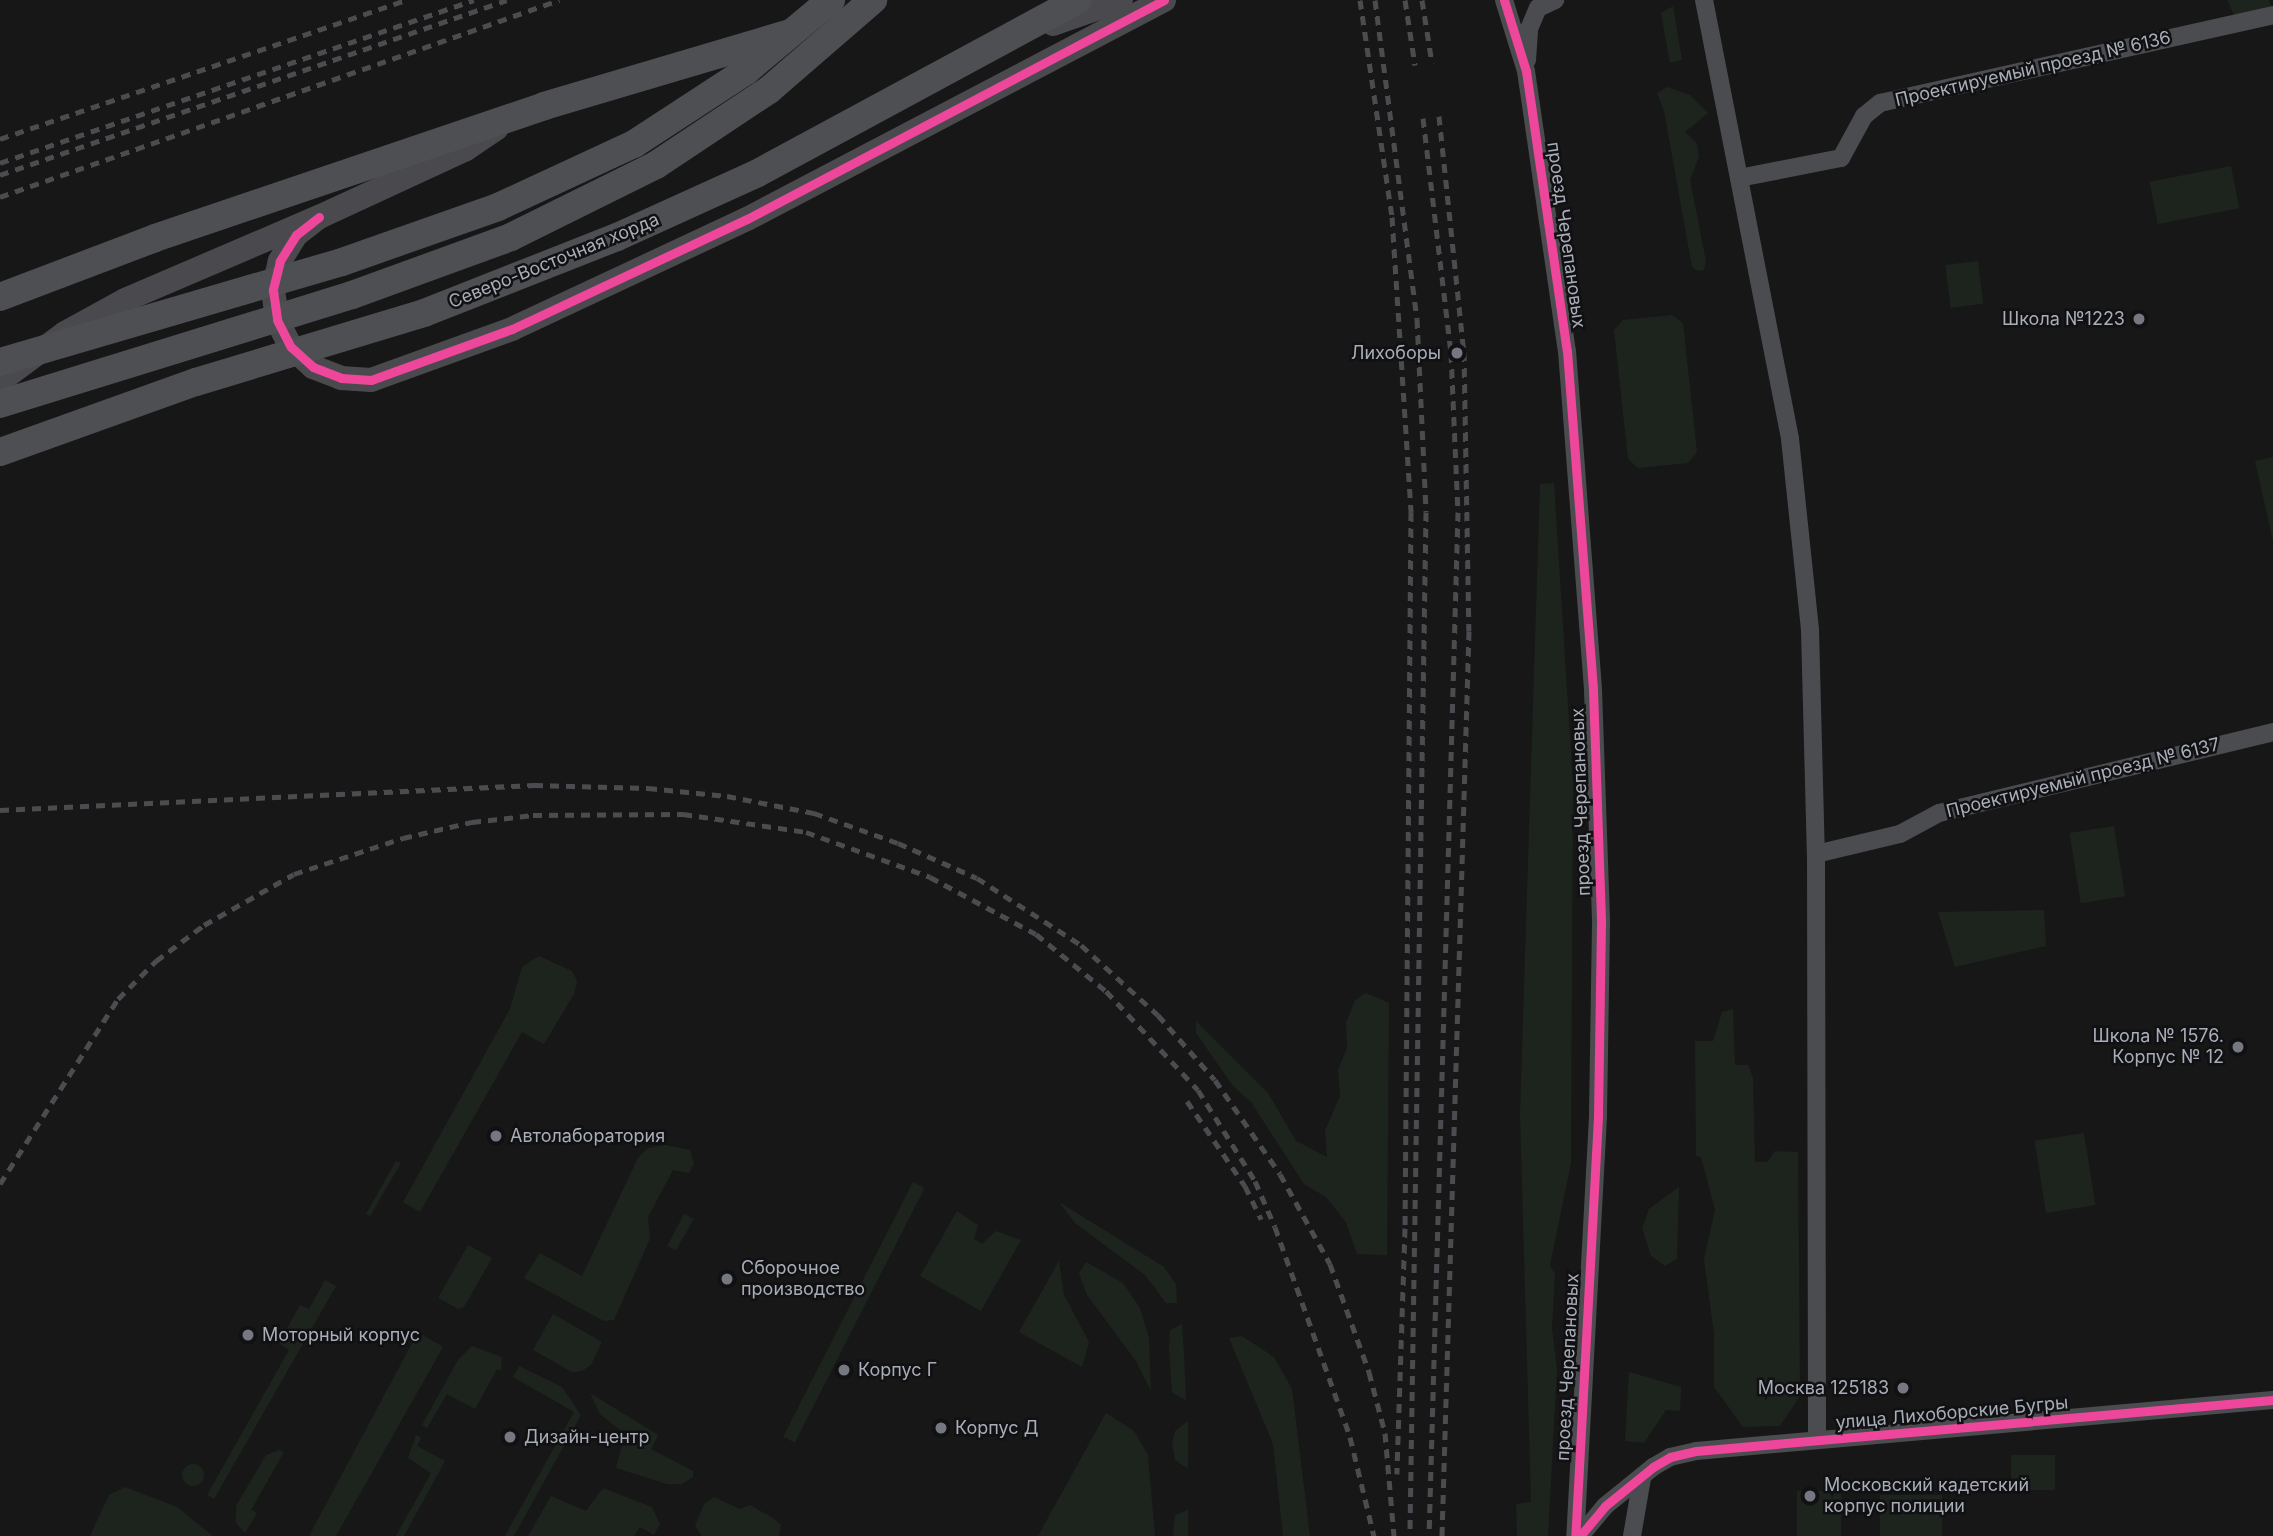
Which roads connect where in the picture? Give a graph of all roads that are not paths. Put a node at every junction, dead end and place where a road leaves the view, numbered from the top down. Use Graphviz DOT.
graph roads {
  1 [pos="831,0"];
  2 [pos="873,0"];
  3 [pos="885,0"];
  4 [pos="1077,0"];
  5 [pos="1121,0"];
  6 [pos="1164,0"];
  7 [pos="1504,0"];
  8 [pos="1555,0"];
  9 [pos="1704,0"];
  10 [pos="2273,15"];
  11 [pos="986,48"];
  12 [pos="1526,71"];
  13 [pos="513,117"];
  14 [pos="1739,178"];
  15 [pos="319,217"];
  16 [pos="0,297"];
  17 [pos="0,362"];
  18 [pos="0,381"];
  19 [pos="0,404"];
  20 [pos="0,452"];
  21 [pos="2273,732"];
  22 [pos="1816,854"];
  23 [pos="2273,1400"];
  24 [pos="1817,1440"];
  25 [pos="1642,1478"];
  26 [pos="1578,1536"];
  27 [pos="1632,1536"];
  1 -- 17 [label="main road, bridge"];
  2 -- 19 [label="main road, bridge"];
  3 -- 13 [label="main road"];
  4 -- 11 [label="main road, Северо-Восточная хорда"];
  5 -- 11 [label="street"];
  6 -- 15 [label="street"];
  7 -- 12 [label="street"];
  8 -- 12 [label="street"];
  9 -- 14 [label="street"];
  10 -- 14 [label="street, Проектируемый проезд № 6136"];
  11 -- 20 [label="main road, Северо-Восточная хорда, bridge"];
  12 -- 26 [label="street, проезд Черепановых"];
  13 -- 15 [label="street"];
  13 -- 16 [label="main road"];
  14 -- 22 [label="street"];
  15 -- 18 [label="street"];
  21 -- 22 [label="street, Проектируемый проезд № 6137"];
  22 -- 24 [label="street"];
  23 -- 24 [label="street, улица Лихоборские Бугры"];
  24 -- 25 [label="street, улица Лихоборские Бугры"];
  25 -- 26 [label="street, улица Лихоборские Бугры"];
  25 -- 27 [label="street"];
}
